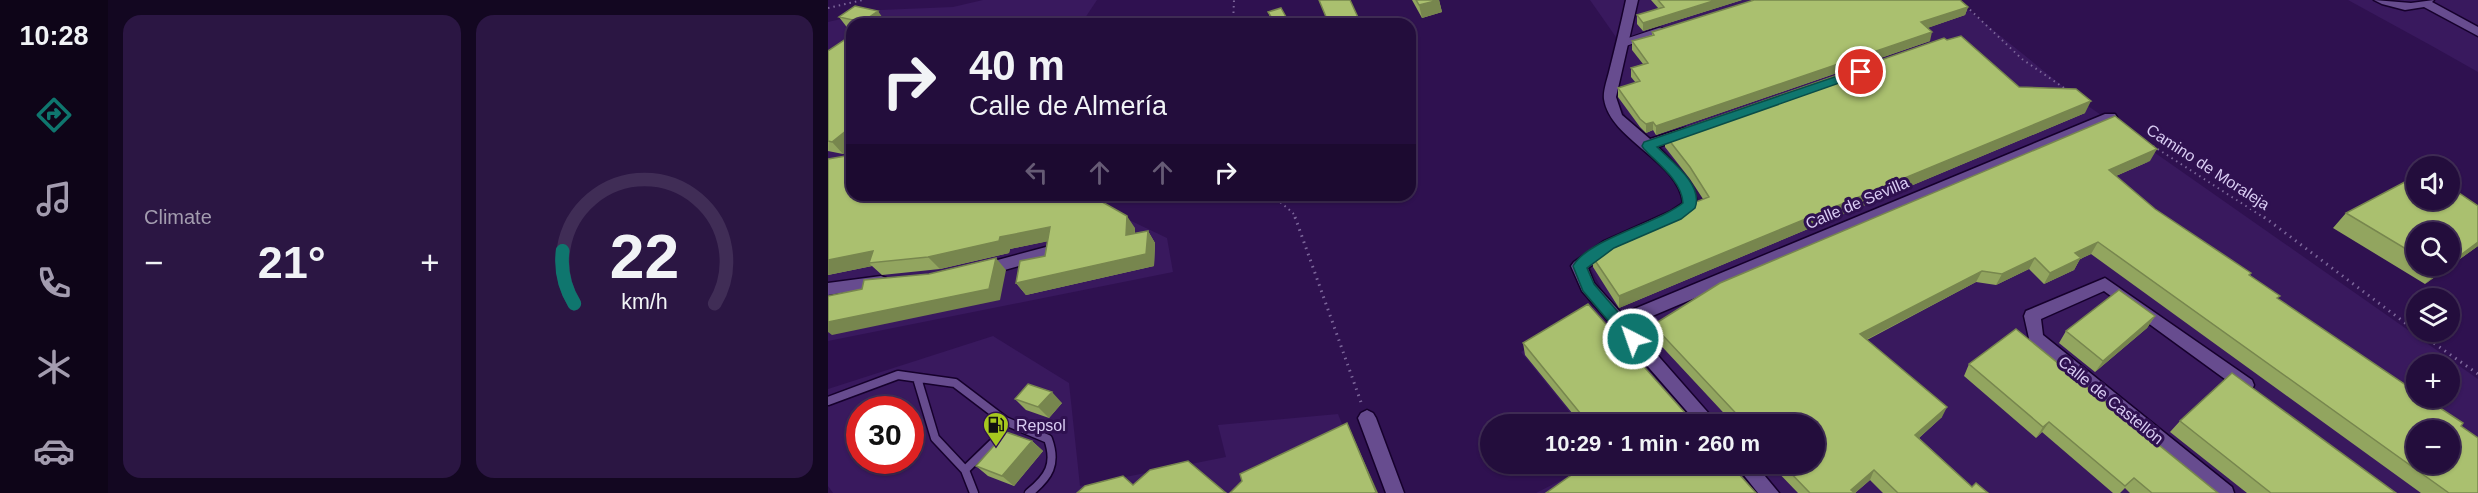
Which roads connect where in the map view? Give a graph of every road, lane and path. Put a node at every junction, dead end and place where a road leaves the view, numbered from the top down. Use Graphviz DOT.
graph roads {
  1 [pos="863,0"];
  2 [pos="1234,0"];
  3 [pos="1632,0"];
  4 [pos="1959,0"];
  5 [pos="2380,0"];
  6 [pos="2426,2"];
  7 [pos="828,8"];
  8 [pos="1233,18"];
  9 [pos="1670,28"];
  10 [pos="2478,32"];
  11 [pos="1624,43"];
  12 [pos="2070,92"];
  13 [pos="2110,117"];
  14 [pos="1703,126"];
  15 [pos="2145,141"];
  16 [pos="1648,146"];
  17 [pos="1279,201"];
  18 [pos="1046,253"];
  19 [pos="970,272"];
  20 [pos="894,281"];
  21 [pos="828,289"];
  22 [pos="1618,322"];
  23 [pos="2406,323"];
  24 [pos="2433,342"];
  25 [pos="2478,374"];
  26 [pos="917,378"];
  27 [pos="2260,396"];
  28 [pos="828,401"];
  29 [pos="1700,414"];
  30 [pos="1367,418"];
  31 [pos="1005,421"];
  32 [pos="964,470"];
  33 [pos="1753,474"];
  34 [pos="974,493"];
  35 [pos="1029,493"];
  36 [pos="1395,493"];
  37 [pos="1770,493"];
  38 [pos="2225,493"];
  1 -- 7 [label="path"];
  2 -- 8 [label="path"];
  3 -- 11 [label="street"];
  4 -- 12 [label="path"];
  5 -- 6 [label="street"];
  6 -- 10 [label="street"];
  9 -- 11 [label="lane"];
  11 -- 16 [label="street"];
  13 -- 22 [label="street, Calle de Sevilla"];
  14 -- 16 [label="street"];
  15 -- 23 [label="path, Camino de Moraleja"];
  16 -- 22 [label="street"];
  17 -- 30 [label="path"];
  18 -- 19 [label="street"];
  20 -- 21 [label="street"];
  22 -- 29 [label="street"];
  24 -- 25 [label="path, Camino de Moraleja"];
  26 -- 28 [label="lane"];
  26 -- 31 [label="lane"];
  26 -- 32 [label="lane"];
  27 -- 38 [label="street, Calle de Castellón"];
  30 -- 36 [label="street"];
  31 -- 32 [label="lane"];
  31 -- 35 [label="lane"];
  32 -- 34 [label="lane"];
  33 -- 37 [label="street"];
}
